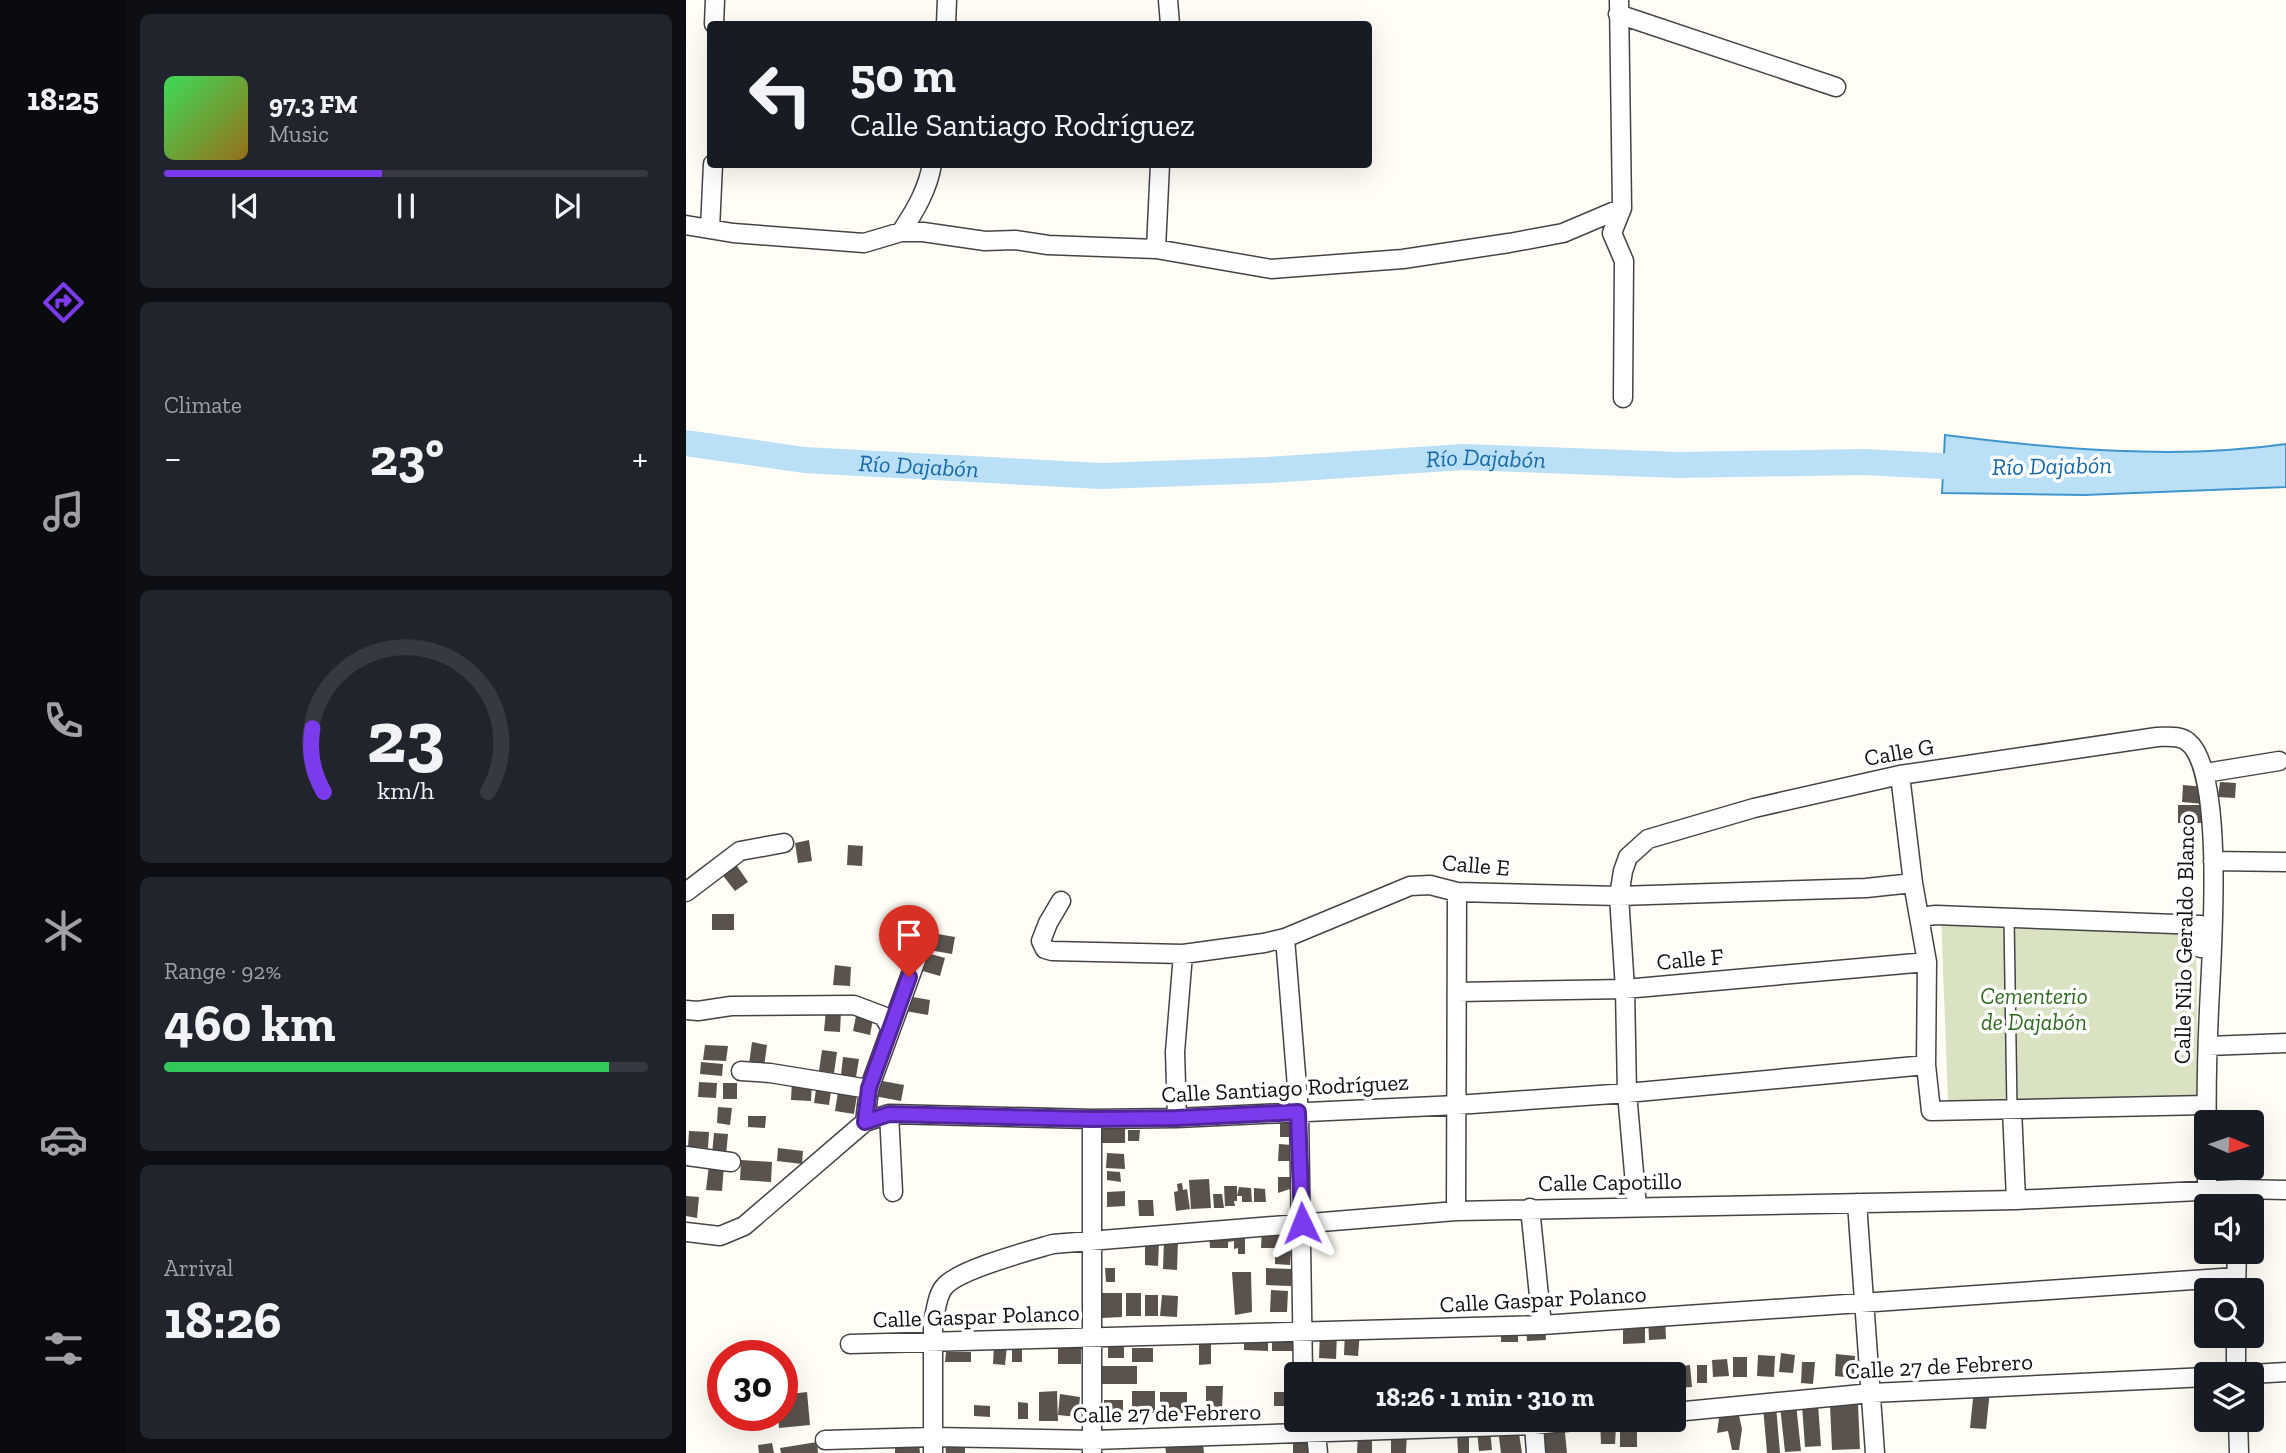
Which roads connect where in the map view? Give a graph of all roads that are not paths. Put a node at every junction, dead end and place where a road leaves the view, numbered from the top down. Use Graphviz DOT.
graph roads {
  1 [pos="715,0"];
  2 [pos="947,0"];
  3 [pos="1168,0"];
  4 [pos="1618,7"];
  5 [pos="715,21"];
  6 [pos="946,21"];
  7 [pos="1170,21"];
  8 [pos="1836,87"];
  9 [pos="713,168"];
  10 [pos="931,168"];
  11 [pos="1160,168"];
  12 [pos="1622,208"];
  13 [pos="686,225"];
  14 [pos="710,229"];
  15 [pos="901,232"];
  16 [pos="1156,249"];
  17 [pos="1623,398"];
  18 [pos="2190,743"];
  19 [pos="2279,761"];
  20 [pos="2206,773"];
  21 [pos="1900,775"];
  22 [pos="784,843"];
  23 [pos="2213,861"];
  24 [pos="2286,862"];
  25 [pos="1913,883"];
  26 [pos="686,892"];
  27 [pos="1457,892"];
  28 [pos="1619,896"];
  29 [pos="1061,901"];
  30 [pos="1919,917"];
  31 [pos="2009,919"];
  32 [pos="1285,938"];
  33 [pos="919,952"];
  34 [pos="1183,954"];
  35 [pos="1927,962"];
  36 [pos="1625,989"];
  37 [pos="1457,992"];
  38 [pos="686,1010"];
  39 [pos="2208,1013"];
  40 [pos="890,1027"];
  41 [pos="2286,1043"];
  42 [pos="2208,1046"];
  43 [pos="1926,1065"];
  44 [pos="741,1071"];
  45 [pos="869,1088"];
  46 [pos="1627,1093"];
  47 [pos="1457,1105"];
  48 [pos="2206,1105"];
  49 [pos="2012,1109"];
  50 [pos="2206,1110"];
  51 [pos="1298,1112"];
  52 [pos="889,1114"];
  53 [pos="1177,1118"];
  54 [pos="1092,1119"];
  55 [pos="865,1122"];
  56 [pos="686,1156"];
  57 [pos="731,1162"];
  58 [pos="2207,1180"];
  59 [pos="2207,1190"];
  60 [pos="2286,1190"];
  61 [pos="893,1192"];
  62 [pos="2225,1194"];
  63 [pos="2259,1194"];
  64 [pos="2016,1199"];
  65 [pos="1857,1203"];
  66 [pos="1637,1207"];
  67 [pos="1530,1208"];
  68 [pos="1456,1211"];
  69 [pos="1302,1223"];
  70 [pos="686,1232"];
  71 [pos="1093,1240"];
  72 [pos="2194,1285"];
  73 [pos="1864,1302"];
  74 [pos="1542,1325"];
  75 [pos="1301,1332"];
  76 [pos="1091,1337"];
  77 [pos="933,1342"];
  78 [pos="850,1344"];
  79 [pos="1302,1362"];
  80 [pos="2286,1372"];
  81 [pos="2264,1373"];
  82 [pos="2194,1378"];
  83 [pos="1872,1393"];
  84 [pos="1686,1411"];
  85 [pos="1284,1431"];
  86 [pos="1310,1432"];
  87 [pos="1534,1432"];
  88 [pos="2238,1432"];
  89 [pos="825,1440"];
  90 [pos="933,1445"];
  91 [pos="1093,1446"];
  92 [pos="1318,1453"];
  93 [pos="1536,1453"];
  94 [pos="1875,1453"];
  95 [pos="2239,1453"];
  1 -- 5 [label="street"];
  2 -- 6 [label="street"];
  3 -- 7 [label="street"];
  4 -- 8 [label="street"];
  4 -- 12 [label="street"];
  9 -- 14 [label="street"];
  10 -- 15 [label="street"];
  11 -- 16 [label="street"];
  12 -- 16 [label="street"];
  12 -- 17 [label="street"];
  13 -- 14 [label="street"];
  14 -- 15 [label="street"];
  15 -- 16 [label="street"];
  18 -- 20 [label="street, Calle Nilo Geraldo Blanco"];
  18 -- 21 [label="street, Calle G"];
  19 -- 20 [label="street"];
  20 -- 23 [label="street, Calle Nilo Geraldo Blanco"];
  21 -- 25 [label="street"];
  21 -- 28 [label="street, Calle G"];
  22 -- 26 [label="street"];
  23 -- 24 [label="street"];
  23 -- 39 [label="street, Calle Nilo Geraldo Blanco"];
  25 -- 28 [label="street, Calle E"];
  25 -- 30 [label="street"];
  27 -- 28 [label="street, Calle E"];
  27 -- 32 [label="street, Calle E"];
  27 -- 37 [label="street"];
  28 -- 36 [label="street"];
  29 -- 34 [label="street, Calle E"];
  30 -- 31 [label="street"];
  30 -- 35 [label="street"];
  31 -- 39 [label="street"];
  31 -- 49 [label="lane"];
  32 -- 34 [label="street, Calle E"];
  32 -- 51 [label="street"];
  33 -- 40 [label="street"];
  34 -- 53 [label="street"];
  35 -- 36 [label="street, Calle F"];
  35 -- 43 [label="street"];
  36 -- 37 [label="street, Calle F"];
  36 -- 46 [label="street"];
  37 -- 47 [label="street"];
  38 -- 40 [label="street"];
  39 -- 42 [label="street, Calle Nilo Geraldo Blanco"];
  40 -- 45 [label="street"];
  41 -- 42 [label="street"];
  42 -- 48 [label="street, Calle Nilo Geraldo Blanco"];
  43 -- 46 [label="street, Calle Santiago Rodríguez"];
  43 -- 49 [label="street"];
  44 -- 45 [label="street"];
  45 -- 55 [label="street"];
  46 -- 47 [label="street, Calle Santiago Rodríguez"];
  46 -- 66 [label="street"];
  47 -- 51 [label="street, Calle Santiago Rodríguez"];
  47 -- 68 [label="street"];
  48 -- 49 [label="street"];
  48 -- 50 [label="street, Calle Nilo Geraldo Blanco"];
  49 -- 64 [label="street"];
  51 -- 53 [label="street, Calle Santiago Rodríguez"];
  51 -- 69 [label="street"];
  52 -- 54 [label="street, Calle Santiago Rodríguez"];
  52 -- 55 [label="street, Calle Santiago Rodríguez"];
  52 -- 61 [label="street"];
  53 -- 54 [label="street, Calle Santiago Rodríguez"];
  54 -- 71 [label="street"];
  55 -- 70 [label="street, Calle Santiago Rodríguez"];
  56 -- 57 [label="street"];
  58 -- 59 [label="street"];
  59 -- 62 [label="street, Calle Capotillo"];
  59 -- 64 [label="street, Calle Capotillo"];
  60 -- 63 [label="street, Calle Capotillo"];
  64 -- 65 [label="street, Calle Capotillo"];
  65 -- 66 [label="street, Calle Capotillo"];
  65 -- 73 [label="street"];
  66 -- 67 [label="street, Calle Capotillo"];
  67 -- 68 [label="street, Calle Capotillo"];
  67 -- 74 [label="street"];
  68 -- 69 [label="street, Calle Capotillo"];
  69 -- 71 [label="street, Calle Capotillo"];
  69 -- 75 [label="street"];
  71 -- 76 [label="street"];
  71 -- 77 [label="street, Calle Capotillo"];
  72 -- 73 [label="street, Calle Gaspar Polanco"];
  73 -- 74 [label="street, Calle Gaspar Polanco"];
  73 -- 83 [label="street"];
  74 -- 75 [label="street, Calle Gaspar Polanco"];
  75 -- 76 [label="street, Calle Gaspar Polanco"];
  75 -- 79 [label="street"];
  76 -- 77 [label="street, Calle Gaspar Polanco"];
  76 -- 91 [label="street"];
  77 -- 78 [label="street, Calle Gaspar Polanco"];
  77 -- 90 [label="street"];
  80 -- 81 [label="street"];
  82 -- 83 [label="street, Calle 27 de Febrero"];
  83 -- 84 [label="street, Calle 27 de Febrero"];
  83 -- 94 [label="street"];
  85 -- 91 [label="street, Calle 27 de Febrero"];
  86 -- 92 [label="street"];
  87 -- 93 [label="street"];
  88 -- 95 [label="street"];
  89 -- 90 [label="street, Calle 27 de Febrero"];
  90 -- 91 [label="street, Calle 27 de Febrero"];
}
